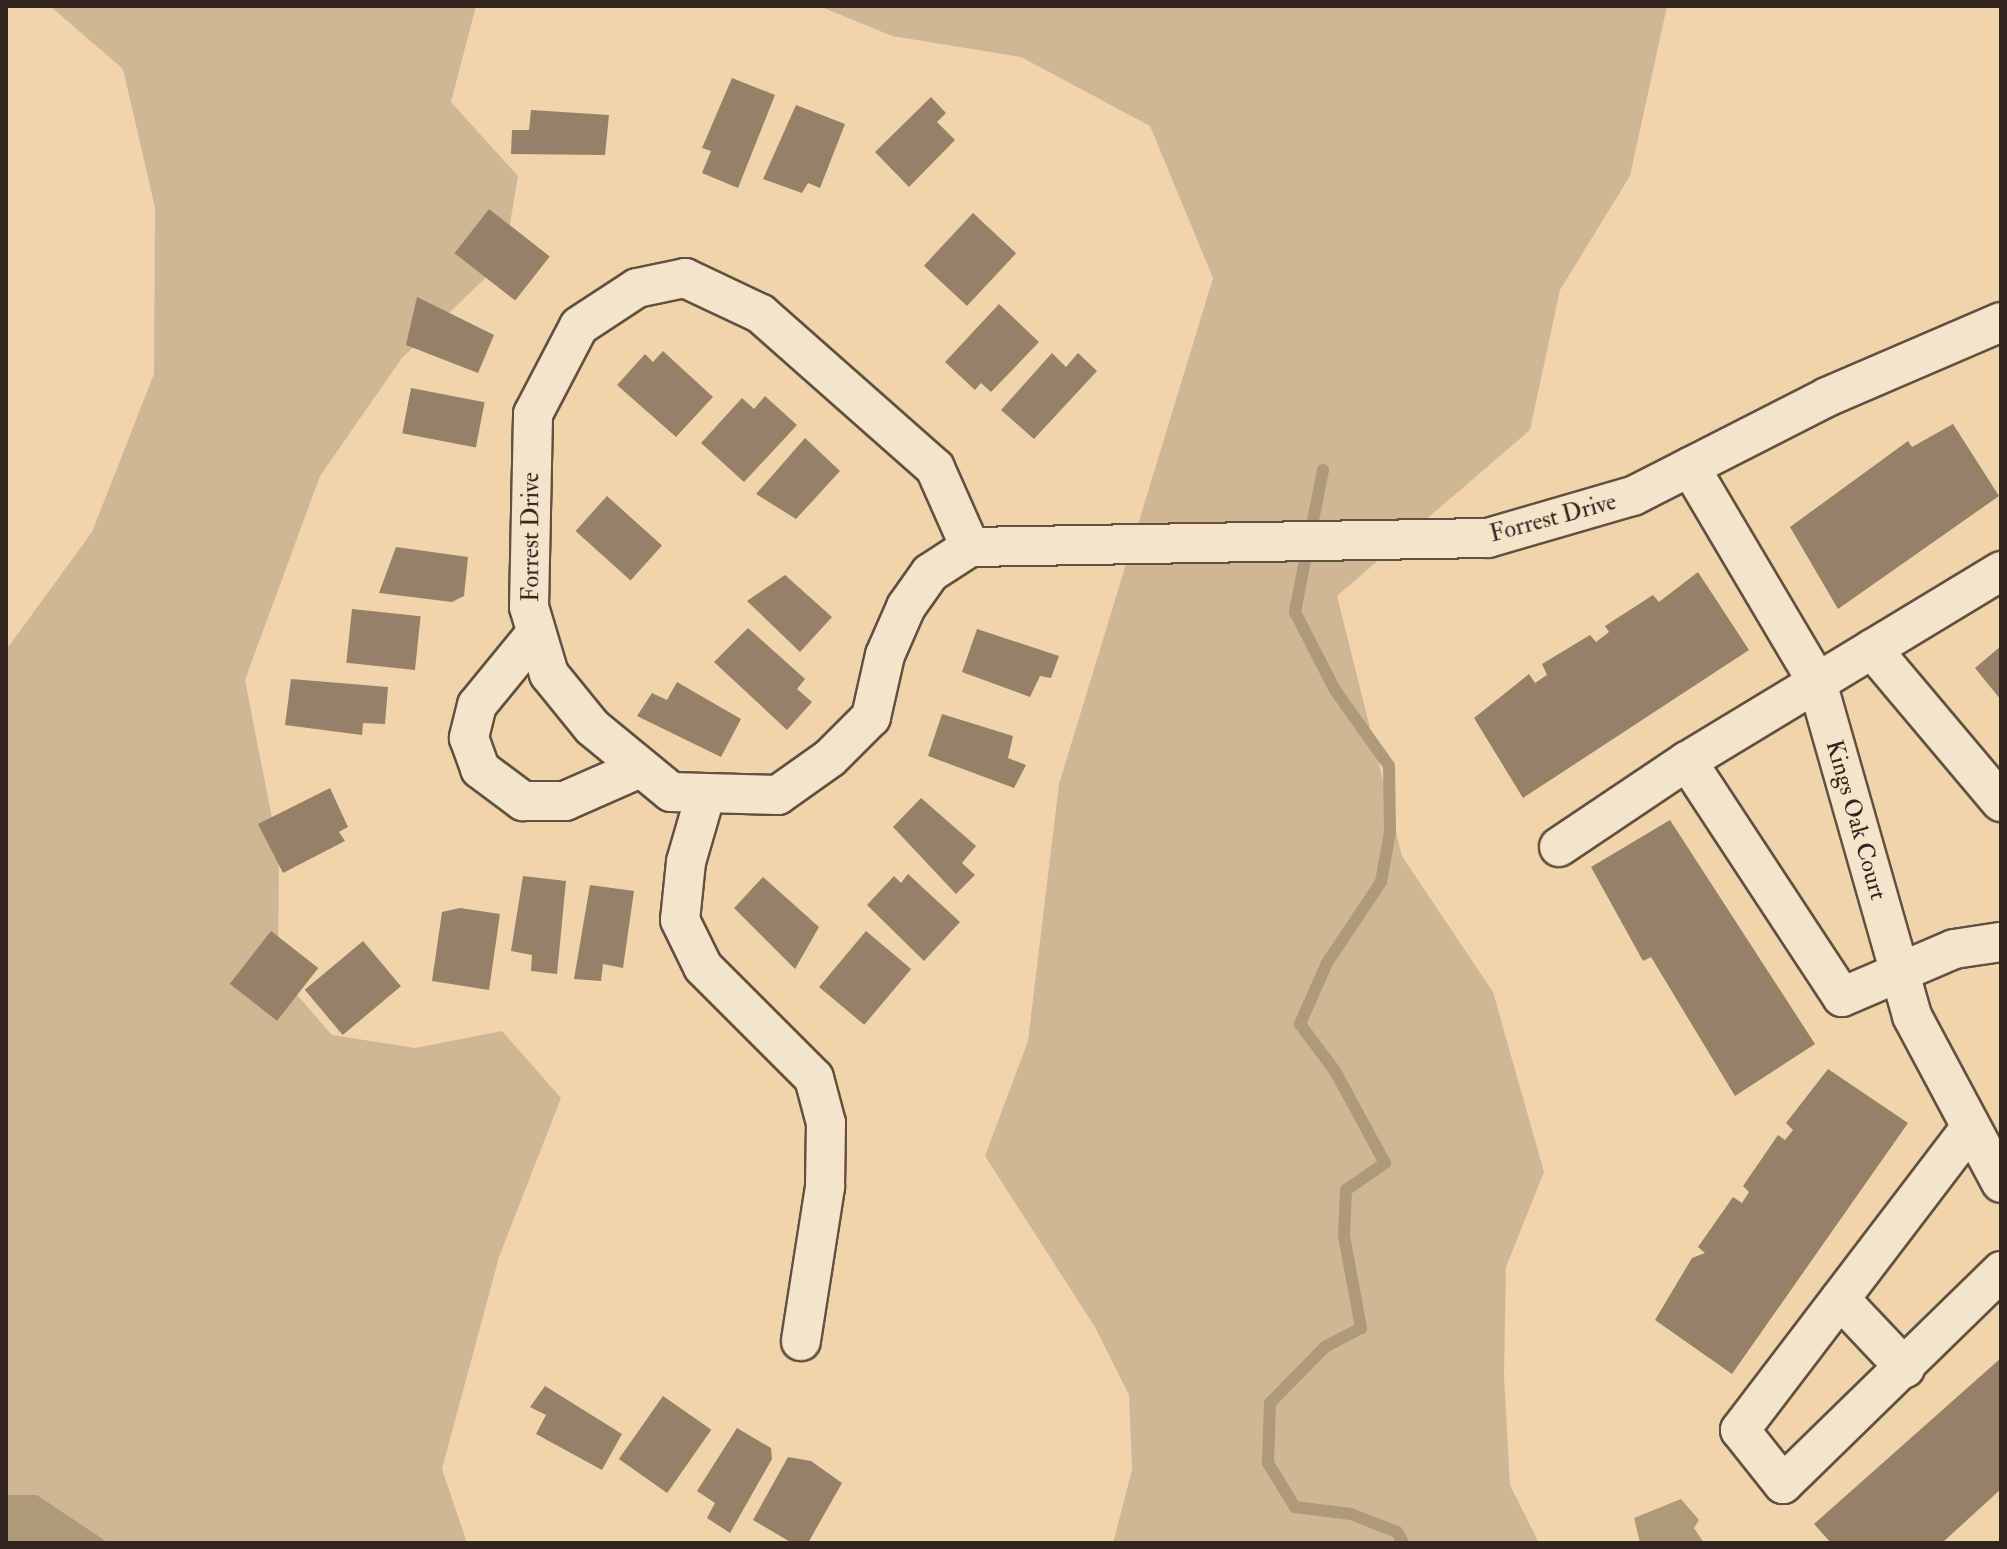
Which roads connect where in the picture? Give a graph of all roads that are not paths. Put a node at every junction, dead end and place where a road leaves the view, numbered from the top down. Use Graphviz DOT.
graph roads {
  1 [pos="2001,322"];
  2 [pos="1690,467"];
  3 [pos="970,547"];
  4 [pos="2001,571"];
  5 [pos="536,633"];
  6 [pos="1872,649"];
  7 [pos="1817,682"];
  8 [pos="1687,761"];
  9 [pos="638,769"];
  10 [pos="706,793"];
  11 [pos="2001,802"];
  12 [pos="1559,847"];
  13 [pos="2001,942"];
  14 [pos="1899,973"];
  15 [pos="1971,1127"];
  16 [pos="2001,1183"];
  17 [pos="2001,1271"];
  18 [pos="1840,1299"];
  19 [pos="801,1341"];
  20 [pos="1905,1368"];
  1 -- 2 [label="street, Forrest Drive"];
  2 -- 3 [label="street, Forrest Drive"];
  2 -- 7 [label="street, Kings Oak Court"];
  3 -- 5 [label="street, Forrest Drive"];
  3 -- 10 [label="street, Forrest Drive"];
  4 -- 6 [label="street"];
  5 -- 9 [label="street, Forrest Drive"];
  5 -- 9 [label="street"];
  6 -- 7 [label="street"];
  6 -- 11 [label="street"];
  7 -- 8 [label="street"];
  7 -- 14 [label="street, Kings Oak Court"];
  8 -- 12 [label="street"];
  8 -- 14 [label="street"];
  9 -- 10 [label="street, Forrest Drive"];
  10 -- 19 [label="street"];
  13 -- 14 [label="street"];
  14 -- 15 [label="street, Kings Oak Court"];
  15 -- 16 [label="street, Kings Oak Court"];
  15 -- 18 [label="street"];
  17 -- 20 [label="street"];
  18 -- 20 [label="street"];
  18 -- 20 [label="street"];
}
